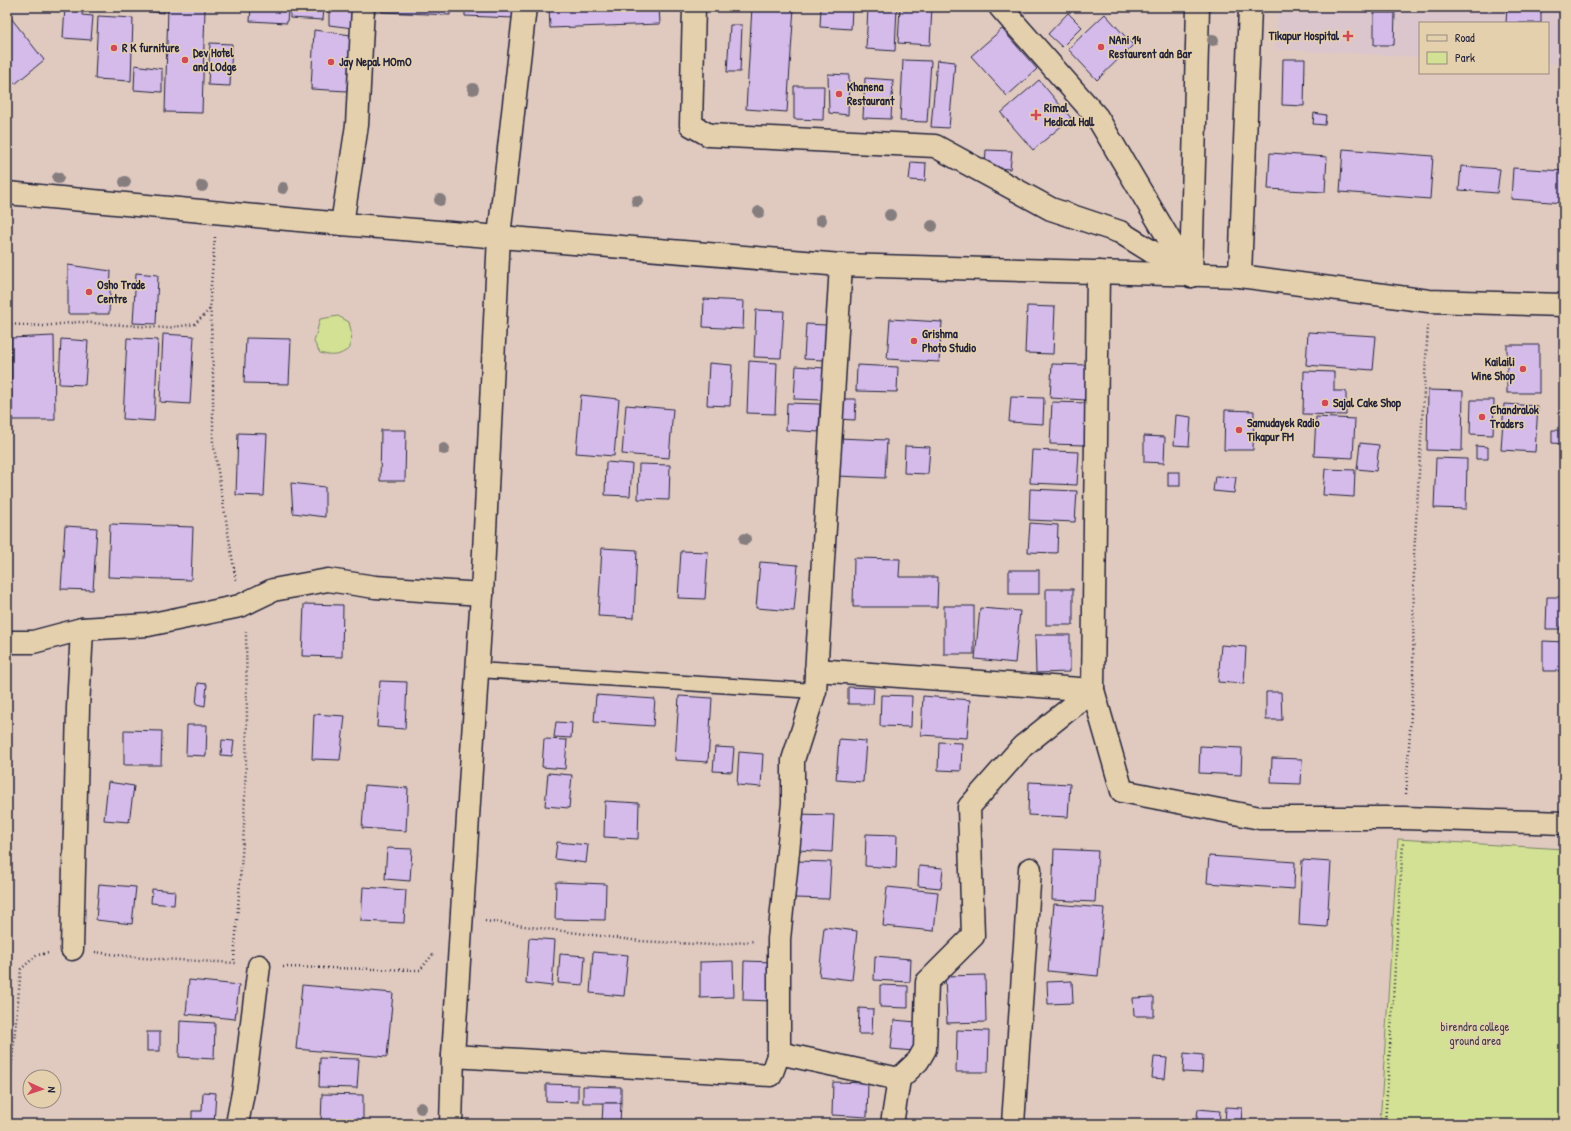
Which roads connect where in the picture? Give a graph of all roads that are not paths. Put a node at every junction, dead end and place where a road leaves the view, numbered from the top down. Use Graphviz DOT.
graph roads {
  1 [pos="363,7"];
  2 [pos="525,7"];
  3 [pos="694,7"];
  4 [pos="1000,7"];
  5 [pos="1198,7"];
  6 [pos="1250,7"];
  7 [pos="7,193"];
  8 [pos="342,224"];
  9 [pos="499,236"];
  10 [pos="841,265"];
  11 [pos="1098,272"];
  12 [pos="1191,276"];
  13 [pos="1240,276"];
  14 [pos="1564,305"];
  15 [pos="482,594"];
  16 [pos="82,630"];
  17 [pos="7,642"];
  18 [pos="477,670"];
  19 [pos="815,680"];
  20 [pos="1093,690"];
  21 [pos="1564,823"];
  22 [pos="1030,868"];
  23 [pos="72,949"];
  24 [pos="259,966"];
  25 [pos="778,1053"];
  26 [pos="454,1056"];
  27 [pos="899,1079"];
  28 [pos="237,1124"];
  29 [pos="451,1124"];
  30 [pos="892,1124"];
  31 [pos="1013,1124"];
  1 -- 8 [label="street"];
  2 -- 9 [label="street"];
  3 -- 12 [label="street"];
  4 -- 12 [label="street"];
  5 -- 12 [label="street"];
  6 -- 13 [label="street"];
  7 -- 8 [label="street"];
  8 -- 9 [label="street"];
  9 -- 10 [label="street"];
  9 -- 15 [label="street"];
  10 -- 11 [label="street"];
  10 -- 19 [label="street"];
  11 -- 12 [label="street"];
  11 -- 20 [label="street"];
  12 -- 13 [label="street"];
  13 -- 14 [label="street"];
  15 -- 16 [label="street"];
  15 -- 18 [label="street"];
  16 -- 17 [label="street"];
  16 -- 23 [label="street"];
  18 -- 19 [label="lane"];
  18 -- 26 [label="street"];
  19 -- 20 [label="street"];
  19 -- 25 [label="street"];
  20 -- 21 [label="street"];
  20 -- 27 [label="street"];
  22 -- 31 [label="street"];
  24 -- 28 [label="street"];
  25 -- 26 [label="street"];
  25 -- 27 [label="street"];
  26 -- 29 [label="street"];
  27 -- 30 [label="street"];
}
